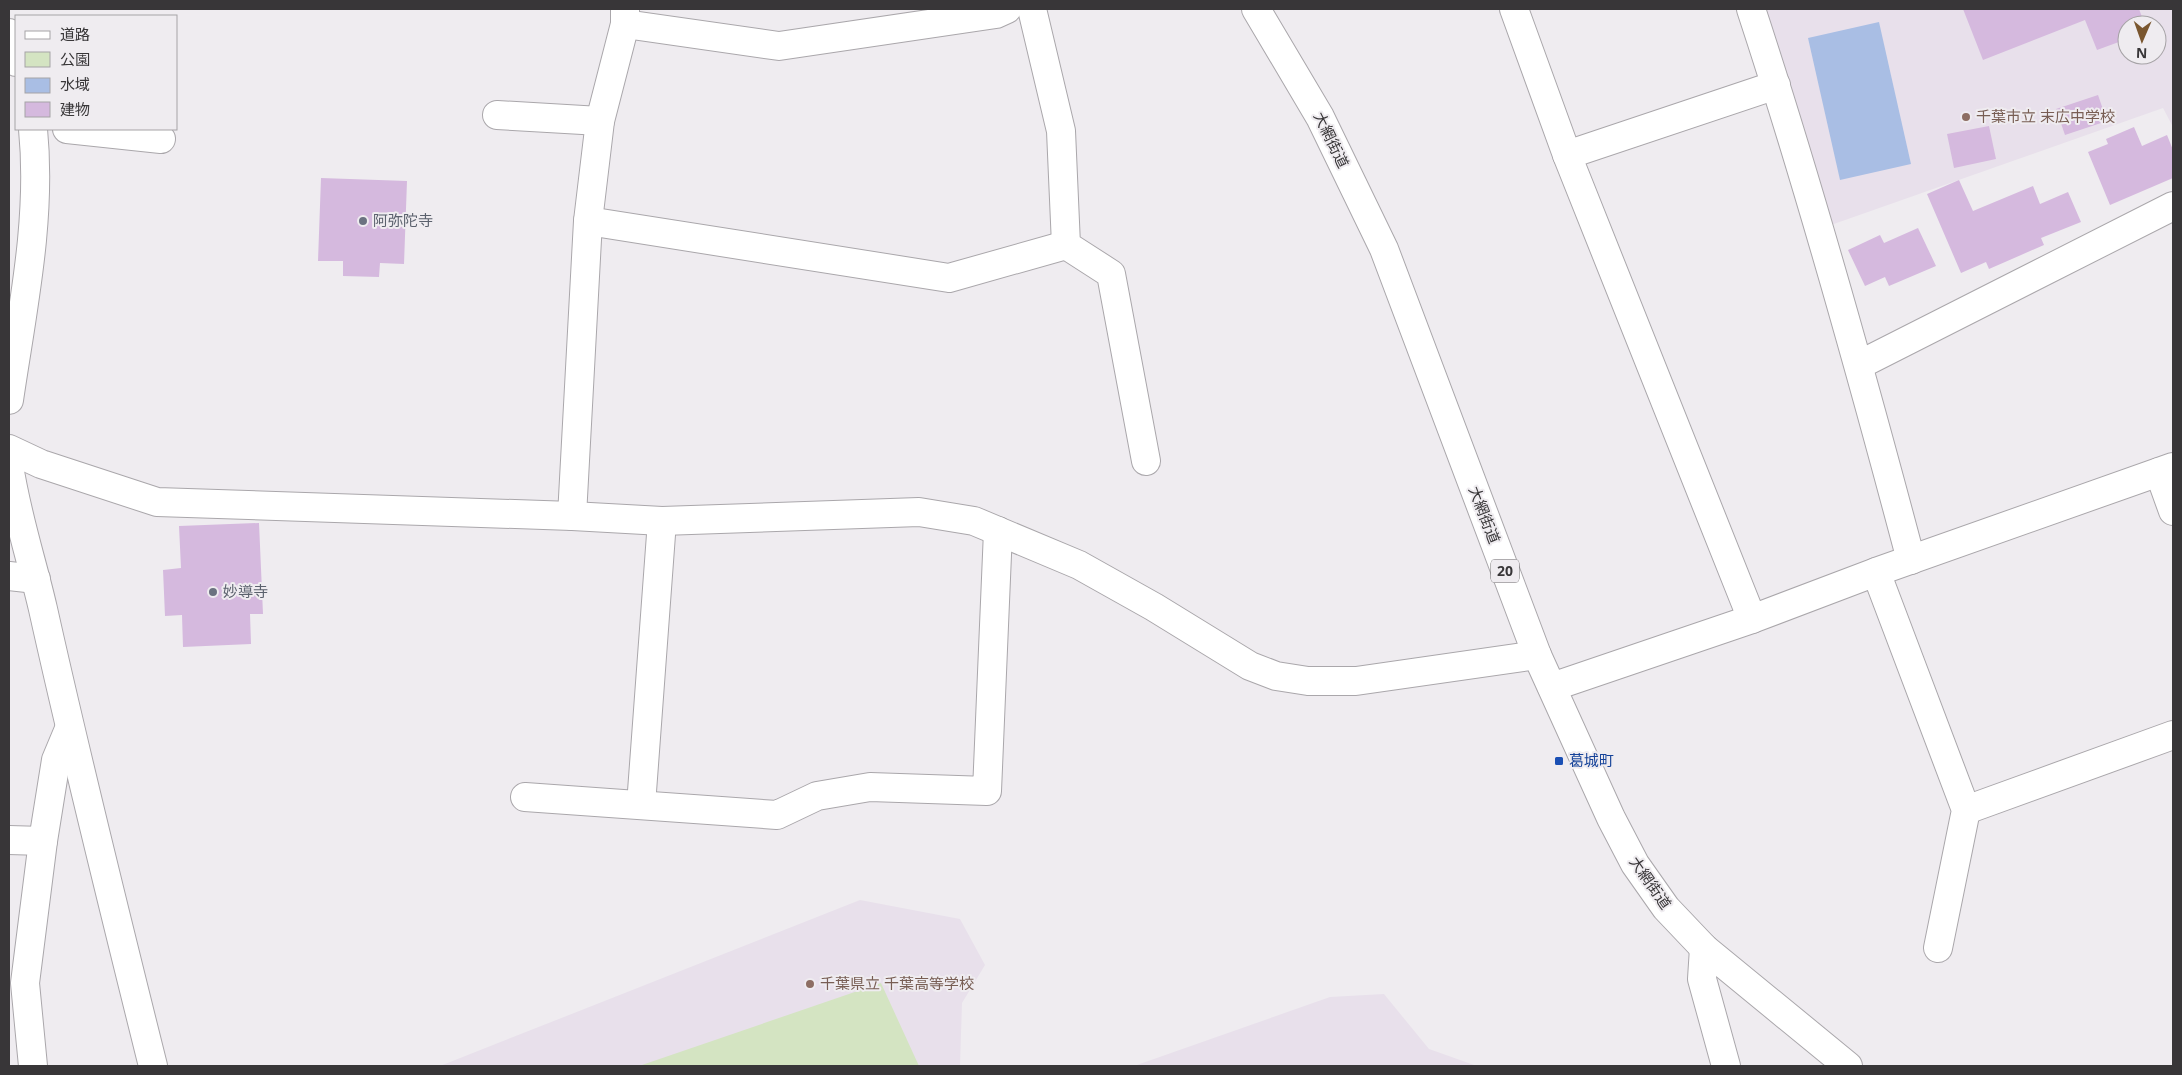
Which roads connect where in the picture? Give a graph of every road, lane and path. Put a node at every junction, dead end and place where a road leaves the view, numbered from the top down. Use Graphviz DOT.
graph roads {
  1 [pos="1007,9"];
  2 [pos="1032,9"];
  3 [pos="1256,9"];
  4 [pos="1514,9"];
  5 [pos="1752,9"];
  6 [pos="625,16"];
  7 [pos="9,33"];
  8 [pos="15,58"];
  9 [pos="1776,85"];
  10 [pos="497,116"];
  11 [pos="600,121"];
  12 [pos="33,130"];
  13 [pos="76,130"];
  14 [pos="161,139"];
  15 [pos="1567,155"];
  16 [pos="2173,206"];
  17 [pos="588,221"];
  18 [pos="1066,245"];
  19 [pos="1859,365"];
  20 [pos="9,400"];
  21 [pos="9,449"];
  22 [pos="1146,461"];
  23 [pos="9,465"];
  24 [pos="2166,470"];
  25 [pos="2173,511"];
  26 [pos="572,516"];
  27 [pos="662,521"];
  28 [pos="998,531"];
  29 [pos="1911,560"];
  30 [pos="1876,572"];
  31 [pos="9,576"];
  32 [pos="36,579"];
  33 [pos="1752,619"];
  34 [pos="1537,655"];
  35 [pos="1552,687"];
  36 [pos="70,729"];
  37 [pos="2173,735"];
  38 [pos="525,797"];
  39 [pos="641,805"];
  40 [pos="1966,810"];
  41 [pos="9,840"];
  42 [pos="43,841"];
  43 [pos="1704,948"];
  44 [pos="1938,948"];
  45 [pos="33,1066"];
  46 [pos="153,1066"];
  47 [pos="1726,1066"];
  48 [pos="1848,1066"];
  1 -- 6 [label="street"];
  2 -- 18 [label="street"];
  3 -- 34 [label="street, 大網街道 / 20"];
  4 -- 15 [label="street"];
  5 -- 9 [label="street"];
  6 -- 11 [label="street"];
  7 -- 8 [label="street"];
  9 -- 15 [label="street"];
  9 -- 19 [label="street"];
  10 -- 11 [label="street"];
  11 -- 17 [label="street"];
  12 -- 20 [label="street"];
  13 -- 14 [label="street"];
  15 -- 33 [label="street"];
  16 -- 19 [label="street"];
  17 -- 18 [label="street"];
  17 -- 26 [label="street"];
  18 -- 22 [label="street"];
  19 -- 29 [label="street"];
  21 -- 26 [label="street"];
  23 -- 32 [label="street"];
  24 -- 25 [label="street"];
  24 -- 29 [label="street"];
  26 -- 27 [label="street"];
  27 -- 28 [label="street"];
  27 -- 39 [label="street"];
  28 -- 34 [label="street"];
  28 -- 39 [label="street"];
  29 -- 30 [label="street"];
  30 -- 33 [label="street"];
  30 -- 40 [label="street"];
  31 -- 32 [label="street"];
  32 -- 36 [label="street"];
  33 -- 35 [label="street"];
  34 -- 35 [label="street, 大網街道 / 20"];
  35 -- 43 [label="street, 大網街道 / 20"];
  36 -- 42 [label="street"];
  36 -- 46 [label="street"];
  37 -- 40 [label="street"];
  38 -- 39 [label="street"];
  40 -- 44 [label="street"];
  41 -- 42 [label="street"];
  42 -- 45 [label="street"];
  43 -- 47 [label="street"];
  43 -- 48 [label="street, 大網街道 / 20"];
}
